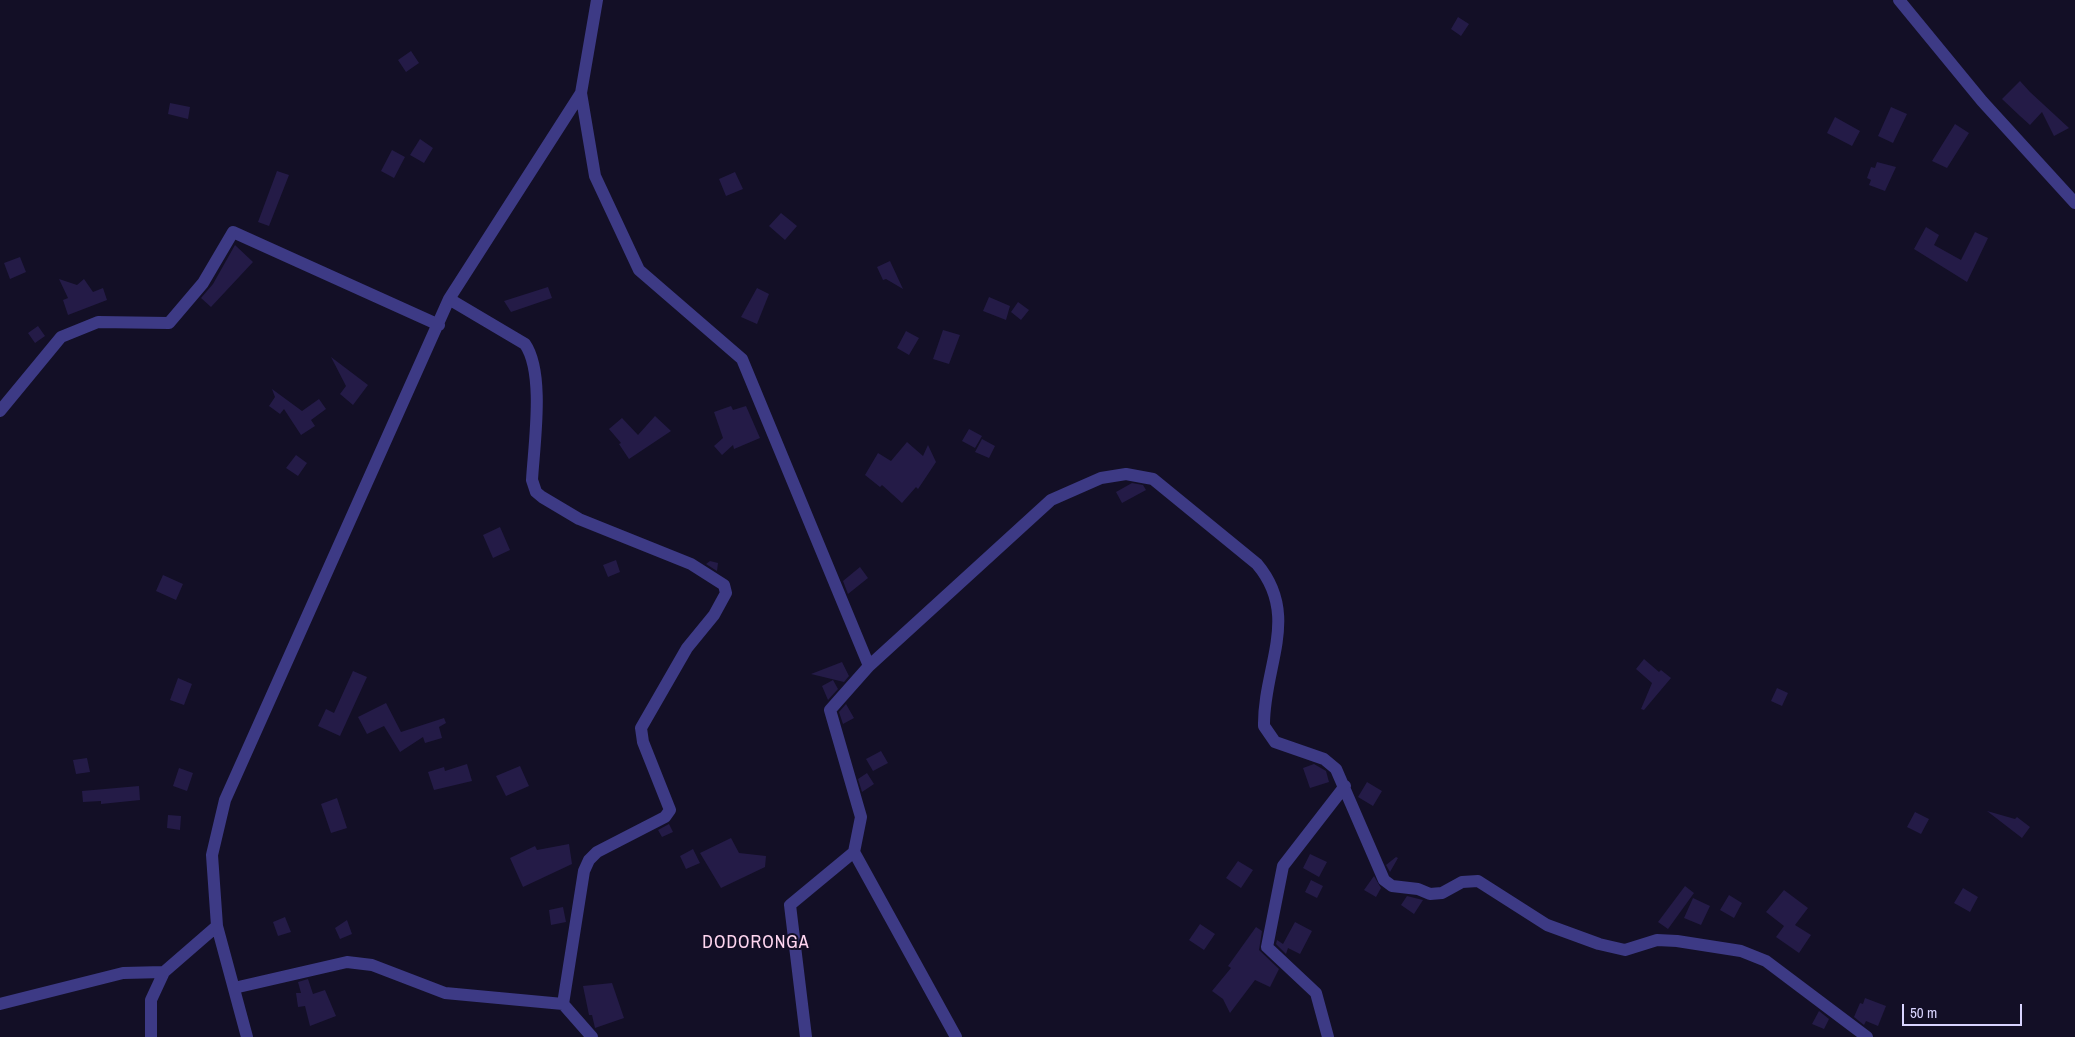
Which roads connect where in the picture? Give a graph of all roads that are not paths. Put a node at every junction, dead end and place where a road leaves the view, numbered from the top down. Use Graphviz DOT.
graph roads {
  1 [pos="597,0"];
  2 [pos="1899,0"];
  3 [pos="581,93"];
  4 [pos="2075,202"];
  5 [pos="449,299"];
  6 [pos="439,325"];
  7 [pos="0,411"];
  8 [pos="869,666"];
  9 [pos="1345,786"];
  10 [pos="854,852"];
  11 [pos="217,926"];
  12 [pos="164,972"];
  13 [pos="234,988"];
  14 [pos="0,1004"];
  15 [pos="563,1004"];
  16 [pos="151,1037"];
  17 [pos="248,1037"];
  18 [pos="592,1037"];
  19 [pos="806,1037"];
  20 [pos="956,1037"];
  21 [pos="1328,1037"];
  22 [pos="1867,1037"];
  1 -- 3 [label="street"];
  2 -- 4 [label="street"];
  3 -- 5 [label="street"];
  3 -- 8 [label="street"];
  5 -- 6 [label="street"];
  5 -- 15 [label="street"];
  6 -- 7 [label="street"];
  6 -- 11 [label="street"];
  8 -- 9 [label="street"];
  8 -- 10 [label="street"];
  9 -- 21 [label="street"];
  9 -- 22 [label="street"];
  10 -- 19 [label="street"];
  10 -- 20 [label="street"];
  11 -- 12 [label="street"];
  11 -- 13 [label="street"];
  12 -- 14 [label="street"];
  12 -- 16 [label="street"];
  13 -- 15 [label="street"];
  13 -- 17 [label="street"];
  15 -- 18 [label="street"];
}
